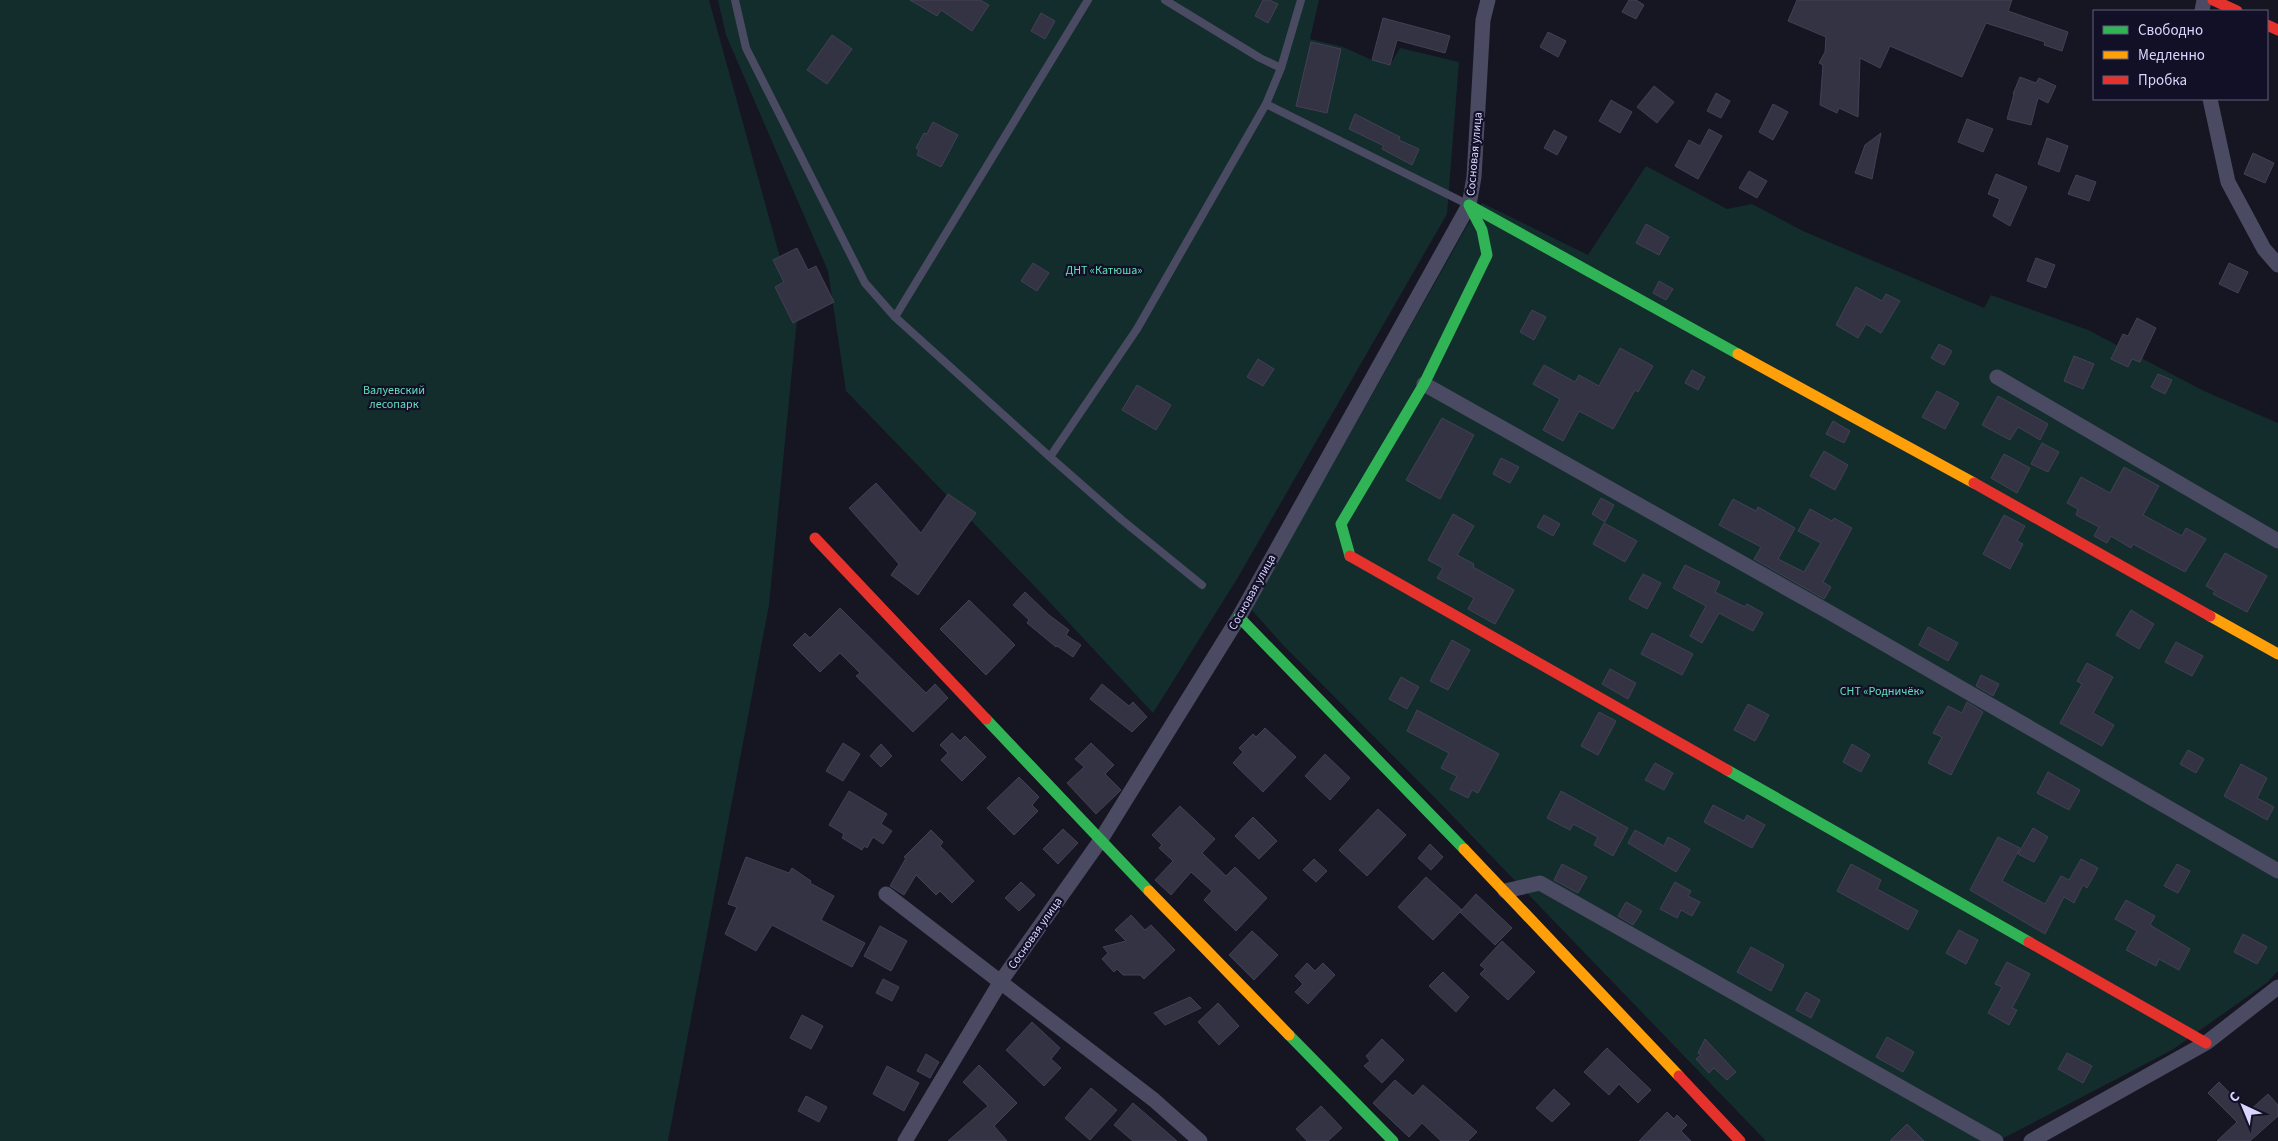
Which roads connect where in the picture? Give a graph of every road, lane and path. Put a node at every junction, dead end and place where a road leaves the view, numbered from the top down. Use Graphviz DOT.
graph roads {
  1 [pos="735,0"];
  2 [pos="1088,0"];
  3 [pos="1165,0"];
  4 [pos="1300,0"];
  5 [pos="1488,0"];
  6 [pos="2212,0"];
  7 [pos="2235,10"];
  8 [pos="1281,68"];
  9 [pos="2210,100"];
  10 [pos="1266,104"];
  11 [pos="1469,205"];
  12 [pos="2278,265"];
  13 [pos="895,317"];
  14 [pos="1997,377"];
  15 [pos="1424,384"];
  16 [pos="1050,457"];
  17 [pos="815,538"];
  18 [pos="2278,541"];
  19 [pos="1202,585"];
  20 [pos="1239,617"];
  21 [pos="2278,654"];
  22 [pos="1100,841"];
  23 [pos="2278,872"];
  24 [pos="1505,891"];
  25 [pos="886,894"];
  26 [pos="1001,981"];
  27 [pos="2278,987"];
  28 [pos="2206,1043"];
  29 [pos="905,1141"];
  30 [pos="1200,1141"];
  31 [pos="1393,1141"];
  32 [pos="1740,1141"];
  33 [pos="1996,1141"];
  34 [pos="2030,1141"];
  1 -- 13 [label="lane"];
  2 -- 13 [label="lane"];
  3 -- 8 [label="lane"];
  4 -- 8 [label="lane"];
  5 -- 11 [label="street, Сосновая улица"];
  6 -- 7 [label="street"];
  8 -- 10 [label="lane"];
  9 -- 12 [label="street"];
  10 -- 11 [label="lane"];
  10 -- 16 [label="lane"];
  11 -- 15 [label="street"];
  11 -- 20 [label="street, Сосновая улица"];
  11 -- 21 [label="street"];
  13 -- 16 [label="lane"];
  14 -- 18 [label="street"];
  15 -- 23 [label="street"];
  15 -- 28 [label="street"];
  16 -- 19 [label="lane"];
  17 -- 22 [label="street"];
  20 -- 22 [label="street, Сосновая улица"];
  20 -- 24 [label="street"];
  22 -- 26 [label="street, Сосновая улица"];
  22 -- 31 [label="street"];
  24 -- 32 [label="street"];
  24 -- 33 [label="street"];
  25 -- 26 [label="street"];
  26 -- 29 [label="street, Сосновая улица"];
  26 -- 30 [label="street"];
  27 -- 28 [label="street"];
  28 -- 34 [label="street"];
}
